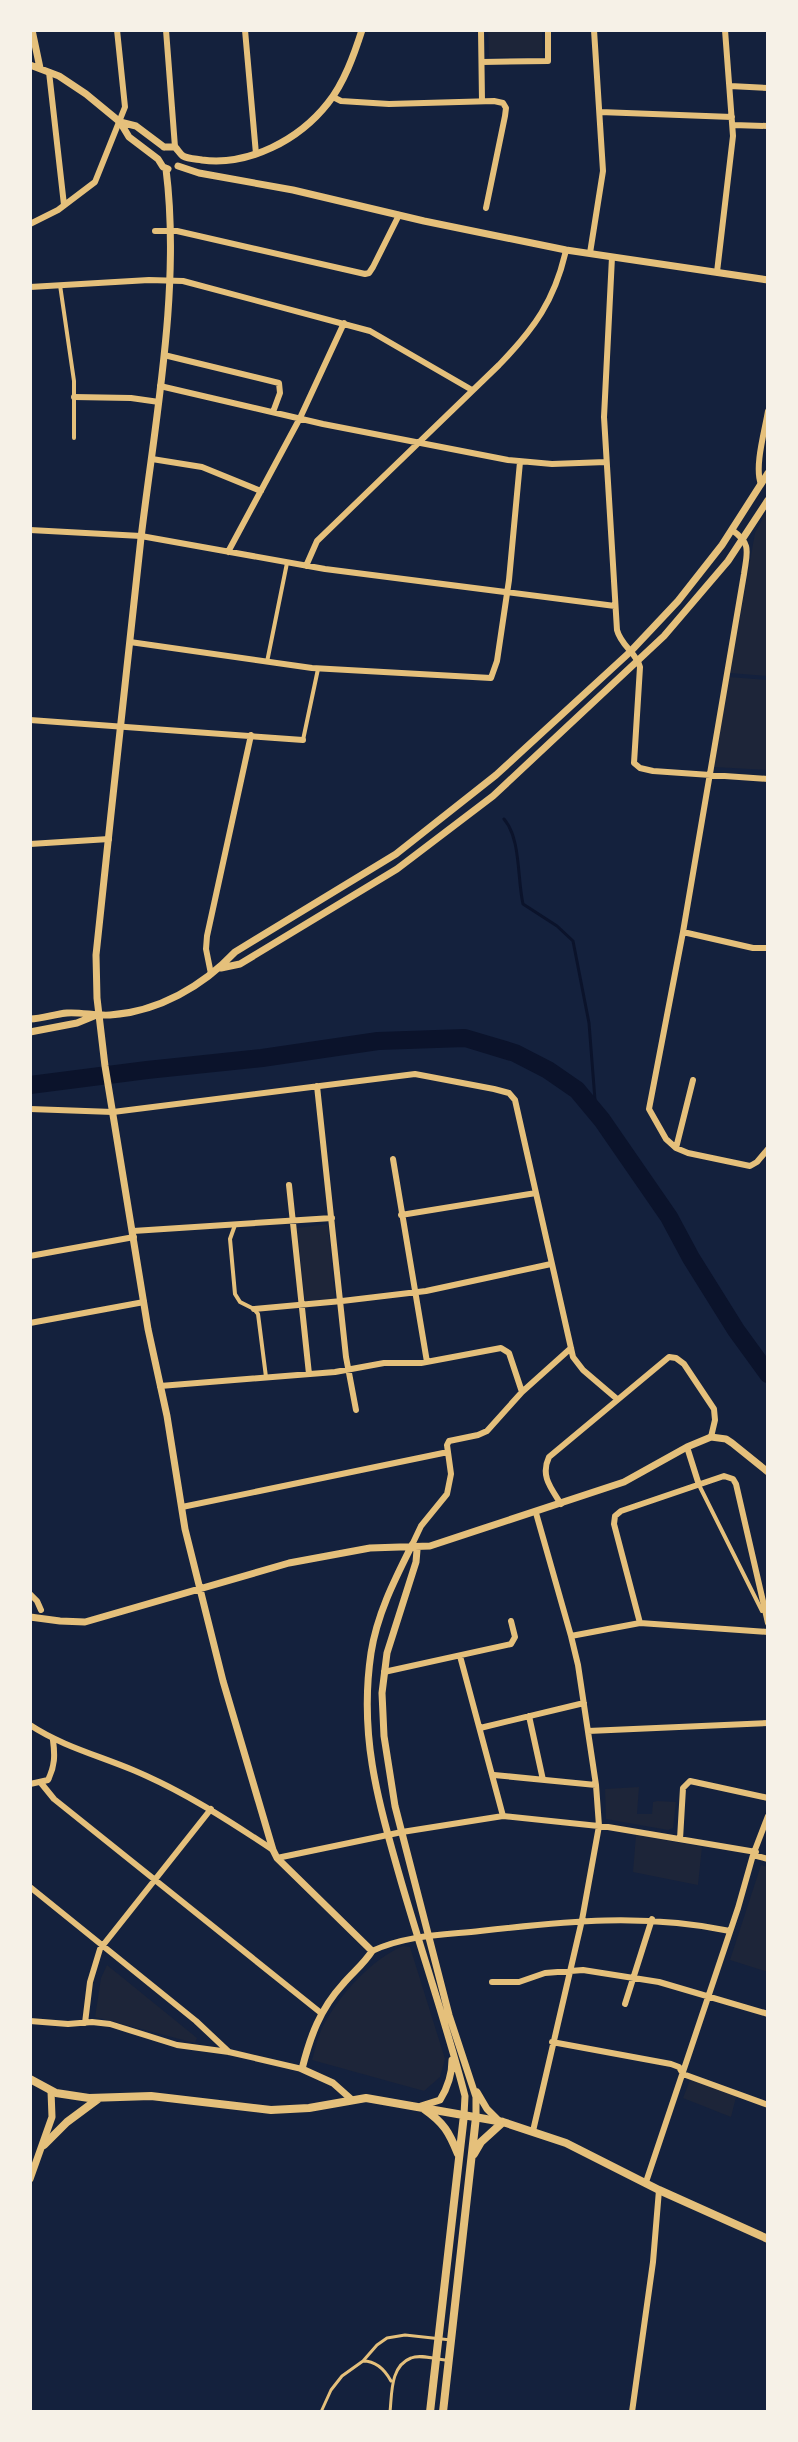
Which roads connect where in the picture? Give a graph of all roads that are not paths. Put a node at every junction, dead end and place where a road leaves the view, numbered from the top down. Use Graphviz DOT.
graph roads {
  1 [pos="32,30"];
  2 [pos="117,30"];
  3 [pos="166,30"];
  4 [pos="245,30"];
  5 [pos="362,30"];
  6 [pos="481,30"];
  7 [pos="548,30"];
  8 [pos="594,30"];
  9 [pos="725,30"];
  10 [pos="482,62"];
  11 [pos="30,65"];
  12 [pos="40,68"];
  13 [pos="49,72"];
  14 [pos="730,86"];
  15 [pos="768,88"];
  16 [pos="333,97"];
  17 [pos="482,101"];
  18 [pos="600,112"];
  19 [pos="732,121"];
  20 [pos="120,122"];
  21 [pos="768,126"];
  22 [pos="164,147"];
  23 [pos="178,151"];
  24 [pos="256,154"];
  25 [pos="158,159"];
  26 [pos="178,166"];
  27 [pos="166,169"];
  28 [pos="64,205"];
  29 [pos="486,208"];
  30 [pos="399,215"];
  31 [pos="30,224"];
  32 [pos="155,231"];
  33 [pos="169,231"];
  34 [pos="566,250"];
  35 [pos="590,253"];
  36 [pos="612,257"];
  37 [pos="717,272"];
  38 [pos="169,279"];
  39 [pos="768,280"];
  40 [pos="60,285"];
  41 [pos="30,287"];
  42 [pos="344,323"];
  43 [pos="164,355"];
  44 [pos="160,386"];
  45 [pos="472,390"];
  46 [pos="74,397"];
  47 [pos="159,402"];
  48 [pos="768,411"];
  49 [pos="273,412"];
  50 [pos="300,418"];
  51 [pos="74,438"];
  52 [pos="418,443"];
  53 [pos="152,459"];
  54 [pos="520,462"];
  55 [pos="606,462"];
  56 [pos="768,473"];
  57 [pos="761,484"];
  58 [pos="261,491"];
  59 [pos="768,500"];
  60 [pos="30,530"];
  61 [pos="732,530"];
  62 [pos="141,536"];
  63 [pos="744,538"];
  64 [pos="228,552"];
  65 [pos="287,563"];
  66 [pos="306,566"];
  67 [pos="507,592"];
  68 [pos="615,606"];
  69 [pos="130,642"];
  70 [pos="630,652"];
  71 [pos="639,661"];
  72 [pos="267,662"];
  73 [pos="318,669"];
  74 [pos="30,720"];
  75 [pos="121,726"];
  76 [pos="545,730"];
  77 [pos="251,735"];
  78 [pos="554,739"];
  79 [pos="303,740"];
  80 [pos="709,776"];
  81 [pos="768,779"];
  82 [pos="109,839"];
  83 [pos="30,844"];
  84 [pos="396,854"];
  85 [pos="403,865"];
  86 [pos="683,932"];
  87 [pos="768,948"];
  88 [pos="215,971"];
  89 [pos="96,1016"];
  90 [pos="30,1019"];
  91 [pos="30,1032"];
  92 [pos="693,1080"];
  93 [pos="317,1086"];
  94 [pos="30,1109"];
  95 [pos="113,1112"];
  96 [pos="676,1148"];
  97 [pos="768,1149"];
  98 [pos="393,1159"];
  99 [pos="289,1185"];
  100 [pos="536,1193"];
  101 [pos="401,1215"];
  102 [pos="332,1218"];
  103 [pos="293,1220"];
  104 [pos="235,1224"];
  105 [pos="133,1234"];
  106 [pos="30,1256"];
  107 [pos="551,1264"];
  108 [pos="414,1292"];
  109 [pos="342,1301"];
  110 [pos="144,1302"];
  111 [pos="302,1305"];
  112 [pos="254,1309"];
  113 [pos="30,1323"];
  114 [pos="571,1348"];
  115 [pos="427,1362"];
  116 [pos="348,1370"];
  117 [pos="309,1374"];
  118 [pos="266,1377"];
  119 [pos="160,1386"];
  120 [pos="522,1392"];
  121 [pos="617,1399"];
  122 [pos="356,1410"];
  123 [pos="711,1437"];
  124 [pos="687,1447"];
  125 [pos="448,1452"];
  126 [pos="768,1472"];
  127 [pos="699,1485"];
  128 [pos="561,1504"];
  129 [pos="182,1507"];
  130 [pos="536,1513"];
  131 [pos="412,1545"];
  132 [pos="200,1590"];
  133 [pos="30,1594"];
  134 [pos="41,1610"];
  135 [pos="30,1617"];
  136 [pos="511,1621"];
  137 [pos="767,1622"];
  138 [pos="640,1623"];
  139 [pos="768,1632"];
  140 [pos="571,1636"];
  141 [pos="460,1656"];
  142 [pos="384,1672"];
  143 [pos="584,1703"];
  144 [pos="529,1716"];
  145 [pos="768,1723"];
  146 [pos="30,1725"];
  147 [pos="480,1728"];
  148 [pos="588,1731"];
  149 [pos="53,1740"];
  150 [pos="494,1775"];
  151 [pos="543,1780"];
  152 [pos="41,1783"];
  153 [pos="30,1784"];
  154 [pos="596,1785"];
  155 [pos="768,1798"];
  156 [pos="211,1809"];
  157 [pos="503,1816"];
  158 [pos="768,1816"];
  159 [pos="599,1826"];
  160 [pos="402,1832"];
  161 [pos="388,1835"];
  162 [pos="680,1839"];
  163 [pos="275,1854"];
  164 [pos="755,1854"];
  165 [pos="768,1859"];
  166 [pos="155,1879"];
  167 [pos="30,1887"];
  168 [pos="652,1919"];
  169 [pos="582,1920"];
  170 [pos="730,1931"];
  171 [pos="429,1936"];
  172 [pos="417,1937"];
  173 [pos="102,1947"];
  174 [pos="372,1951"];
  175 [pos="570,1970"];
  176 [pos="634,1978"];
  177 [pos="492,1982"];
  178 [pos="709,1996"];
  179 [pos="625,2004"];
  180 [pos="321,2013"];
  181 [pos="768,2014"];
  182 [pos="30,2021"];
  183 [pos="85,2023"];
  184 [pos="552,2042"];
  185 [pos="452,2050"];
  186 [pos="229,2052"];
  187 [pos="302,2069"];
  188 [pos="683,2074"];
  189 [pos="30,2079"];
  190 [pos="471,2083"];
  191 [pos="51,2091"];
  192 [pos="98,2098"];
  193 [pos="351,2099"];
  194 [pos="768,2105"];
  195 [pos="420,2107"];
  196 [pos="464,2115"];
  197 [pos="476,2117"];
  198 [pos="501,2122"];
  199 [pos="533,2131"];
  200 [pos="44,2145"];
  201 [pos="460,2158"];
  202 [pos="472,2159"];
  203 [pos="32,2171"];
  204 [pos="30,2179"];
  205 [pos="646,2182"];
  206 [pos="659,2190"];
  207 [pos="768,2237"];
  208 [pos="439,2339"];
  209 [pos="451,2340"];
  210 [pos="436,2359"];
  211 [pos="363,2361"];
  212 [pos="449,2361"];
  213 [pos="392,2383"];
  214 [pos="321,2412"];
  215 [pos="390,2412"];
  216 [pos="430,2412"];
  217 [pos="443,2412"];
  218 [pos="632,2412"];
  1 -- 12 [label="street"];
  2 -- 20 [label="street"];
  3 -- 23 [label="street"];
  4 -- 24 [label="street"];
  5 -- 16 [label="street"];
  6 -- 10 [label="street"];
  7 -- 10 [label="street"];
  8 -- 18 [label="street"];
  9 -- 14 [label="street"];
  10 -- 17 [label="street"];
  11 -- 12 [label="street"];
  12 -- 13 [label="street"];
  13 -- 20 [label="street"];
  13 -- 28 [label="street"];
  14 -- 15 [label="street"];
  14 -- 19 [label="street"];
  16 -- 17 [label="street"];
  16 -- 24 [label="street"];
  17 -- 29 [label="street"];
  18 -- 19 [label="street"];
  18 -- 35 [label="street"];
  19 -- 21 [label="street"];
  19 -- 37 [label="street"];
  20 -- 22 [label="street"];
  20 -- 25 [label="street"];
  20 -- 28 [label="street"];
  22 -- 23 [label="street"];
  22 -- 25 [label="street"];
  23 -- 24 [label="street"];
  23 -- 26 [label="street"];
  25 -- 27 [label="street"];
  26 -- 27 [label="street"];
  26 -- 30 [label="street"];
  27 -- 33 [label="street"];
  28 -- 31 [label="street"];
  30 -- 33 [label="street"];
  30 -- 34 [label="street"];
  32 -- 33 [label="street"];
  33 -- 38 [label="street"];
  34 -- 35 [label="street"];
  34 -- 45 [label="street"];
  35 -- 36 [label="street"];
  36 -- 37 [label="street"];
  36 -- 55 [label="street"];
  37 -- 39 [label="street"];
  38 -- 40 [label="street"];
  38 -- 42 [label="street"];
  38 -- 43 [label="street"];
  40 -- 41 [label="street"];
  40 -- 46 [label="street"];
  42 -- 45 [label="street"];
  42 -- 50 [label="street"];
  43 -- 44 [label="street"];
  43 -- 49 [label="street"];
  44 -- 47 [label="street"];
  44 -- 49 [label="street"];
  45 -- 52 [label="street"];
  46 -- 47 [label="street"];
  46 -- 51 [label="street"];
  47 -- 53 [label="street"];
  48 -- 57 [label="street"];
  49 -- 50 [label="street"];
  50 -- 52 [label="street"];
  50 -- 58 [label="street"];
  52 -- 54 [label="street"];
  52 -- 66 [label="street"];
  53 -- 58 [label="street"];
  53 -- 62 [label="street"];
  54 -- 55 [label="street"];
  54 -- 67 [label="street"];
  55 -- 68 [label="street"];
  56 -- 57 [label="street"];
  57 -- 61 [label="street"];
  58 -- 64 [label="street"];
  59 -- 63 [label="street"];
  60 -- 62 [label="street"];
  61 -- 63 [label="street"];
  61 -- 70 [label="street"];
  62 -- 64 [label="street"];
  62 -- 69 [label="street"];
  63 -- 71 [label="street"];
  63 -- 80 [label="street"];
  64 -- 65 [label="street"];
  65 -- 66 [label="street"];
  65 -- 72 [label="street"];
  66 -- 67 [label="street"];
  67 -- 68 [label="street"];
  67 -- 73 [label="street"];
  68 -- 70 [label="street"];
  69 -- 72 [label="street"];
  69 -- 75 [label="street"];
  70 -- 71 [label="street"];
  70 -- 76 [label="street"];
  71 -- 78 [label="street"];
  71 -- 80 [label="street"];
  72 -- 73 [label="street"];
  73 -- 79 [label="street"];
  74 -- 75 [label="street"];
  75 -- 77 [label="street"];
  75 -- 82 [label="street"];
  76 -- 78 [label="street"];
  76 -- 84 [label="street"];
  77 -- 79 [label="street"];
  77 -- 88 [label="street"];
  78 -- 85 [label="street"];
  80 -- 81 [label="street"];
  80 -- 86 [label="street"];
  82 -- 83 [label="street"];
  82 -- 89 [label="street"];
  84 -- 85 [label="street"];
  84 -- 88 [label="street"];
  85 -- 88 [label="street"];
  86 -- 87 [label="street"];
  86 -- 96 [label="street"];
  88 -- 89 [label="street"];
  89 -- 90 [label="street"];
  89 -- 91 [label="street"];
  89 -- 95 [label="street"];
  92 -- 96 [label="street"];
  93 -- 95 [label="street"];
  93 -- 100 [label="street"];
  93 -- 102 [label="street"];
  94 -- 95 [label="street"];
  95 -- 105 [label="street"];
  96 -- 97 [label="street"];
  98 -- 101 [label="street"];
  99 -- 103 [label="street"];
  100 -- 101 [label="street"];
  100 -- 107 [label="street"];
  101 -- 108 [label="street"];
  102 -- 103 [label="street"];
  102 -- 109 [label="street"];
  103 -- 104 [label="street"];
  103 -- 111 [label="street"];
  104 -- 105 [label="street"];
  104 -- 112 [label="street"];
  105 -- 106 [label="street"];
  105 -- 110 [label="street"];
  107 -- 108 [label="street"];
  107 -- 114 [label="street"];
  108 -- 109 [label="street"];
  108 -- 115 [label="street"];
  109 -- 111 [label="street"];
  109 -- 116 [label="street"];
  110 -- 113 [label="street"];
  110 -- 119 [label="street"];
  111 -- 112 [label="street"];
  111 -- 117 [label="street"];
  112 -- 118 [label="street"];
  114 -- 120 [label="street"];
  114 -- 121 [label="street"];
  115 -- 116 [label="street"];
  115 -- 120 [label="street"];
  116 -- 117 [label="street"];
  116 -- 122 [label="street"];
  117 -- 118 [label="street"];
  118 -- 119 [label="street"];
  119 -- 129 [label="street"];
  120 -- 125 [label="street"];
  121 -- 123 [label="street"];
  121 -- 128 [label="street"];
  123 -- 124 [label="street"];
  123 -- 126 [label="street"];
  124 -- 127 [label="street"];
  124 -- 128 [label="street"];
  125 -- 129 [label="street"];
  125 -- 131 [label="street"];
  127 -- 137 [label="street"];
  127 -- 137 [label="street"];
  127 -- 138 [label="street"];
  128 -- 130 [label="street"];
  129 -- 132 [label="street"];
  130 -- 131 [label="street"];
  130 -- 140 [label="street"];
  131 -- 132 [label="street"];
  131 -- 142 [label="street"];
  131 -- 161 [label="street"];
  132 -- 135 [label="street"];
  132 -- 163 [label="street"];
  133 -- 134 [label="street"];
  136 -- 141 [label="street"];
  138 -- 139 [label="street"];
  138 -- 140 [label="street"];
  140 -- 143 [label="street"];
  141 -- 142 [label="street"];
  141 -- 147 [label="street"];
  142 -- 160 [label="street"];
  143 -- 144 [label="street"];
  143 -- 148 [label="street"];
  144 -- 147 [label="street"];
  144 -- 151 [label="street"];
  145 -- 148 [label="street"];
  146 -- 149 [label="street"];
  147 -- 150 [label="street"];
  148 -- 154 [label="street"];
  149 -- 152 [label="street"];
  149 -- 156 [label="street"];
  150 -- 151 [label="street"];
  150 -- 157 [label="street"];
  151 -- 154 [label="street"];
  152 -- 153 [label="street"];
  152 -- 166 [label="street"];
  154 -- 159 [label="street"];
  155 -- 162 [label="street"];
  156 -- 163 [label="street"];
  156 -- 166 [label="street"];
  157 -- 159 [label="street"];
  157 -- 160 [label="street"];
  158 -- 164 [label="street"];
  159 -- 162 [label="street"];
  159 -- 169 [label="street"];
  160 -- 161 [label="street"];
  160 -- 171 [label="street"];
  161 -- 163 [label="street"];
  161 -- 172 [label="street"];
  162 -- 164 [label="street"];
  163 -- 174 [label="street"];
  164 -- 165 [label="street"];
  164 -- 170 [label="street"];
  166 -- 173 [label="street"];
  166 -- 180 [label="street"];
  167 -- 173 [label="street"];
  168 -- 169 [label="street"];
  168 -- 170 [label="street"];
  168 -- 176 [label="street"];
  169 -- 171 [label="street"];
  169 -- 175 [label="street"];
  170 -- 178 [label="street"];
  171 -- 172 [label="street"];
  171 -- 190 [label="street"];
  172 -- 174 [label="street"];
  172 -- 185 [label="street"];
  173 -- 183 [label="street"];
  173 -- 186 [label="street"];
  174 -- 180 [label="street"];
  175 -- 176 [label="street"];
  175 -- 177 [label="street"];
  175 -- 184 [label="street"];
  176 -- 178 [label="street"];
  176 -- 179 [label="street"];
  178 -- 181 [label="street"];
  178 -- 188 [label="street"];
  180 -- 187 [label="street"];
  182 -- 183 [label="street"];
  183 -- 186 [label="street"];
  184 -- 188 [label="street"];
  184 -- 199 [label="street"];
  185 -- 195 [label="street"];
  185 -- 196 [label="street"];
  186 -- 187 [label="street"];
  187 -- 193 [label="street"];
  188 -- 194 [label="street"];
  188 -- 205 [label="street"];
  189 -- 191 [label="main road"];
  190 -- 197 [label="street"];
  190 -- 198 [label="street"];
  191 -- 192 [label="main road"];
  191 -- 200 [label="street"];
  192 -- 193 [label="main road"];
  192 -- 200 [label="main road"];
  193 -- 195 [label="main road"];
  195 -- 196 [label="main road"];
  195 -- 201 [label="main road"];
  196 -- 197 [label="main road"];
  196 -- 201 [label="main road"];
  197 -- 198 [label="main road"];
  197 -- 202 [label="main road"];
  198 -- 199 [label="main road"];
  198 -- 202 [label="main road"];
  199 -- 205 [label="main road"];
  200 -- 203 [label="street"];
  201 -- 208 [label="main road"];
  202 -- 209 [label="main road"];
  203 -- 204 [label="street"];
  205 -- 206 [label="main road"];
  206 -- 207 [label="main road"];
  206 -- 218 [label="street"];
  208 -- 209 [label="lane"];
  208 -- 210 [label="main road"];
  208 -- 211 [label="lane"];
  209 -- 212 [label="main road"];
  210 -- 212 [label="lane"];
  210 -- 213 [label="lane"];
  210 -- 216 [label="main road"];
  211 -- 213 [label="lane"];
  211 -- 214 [label="lane"];
  212 -- 217 [label="main road"];
  213 -- 215 [label="lane"];
}
